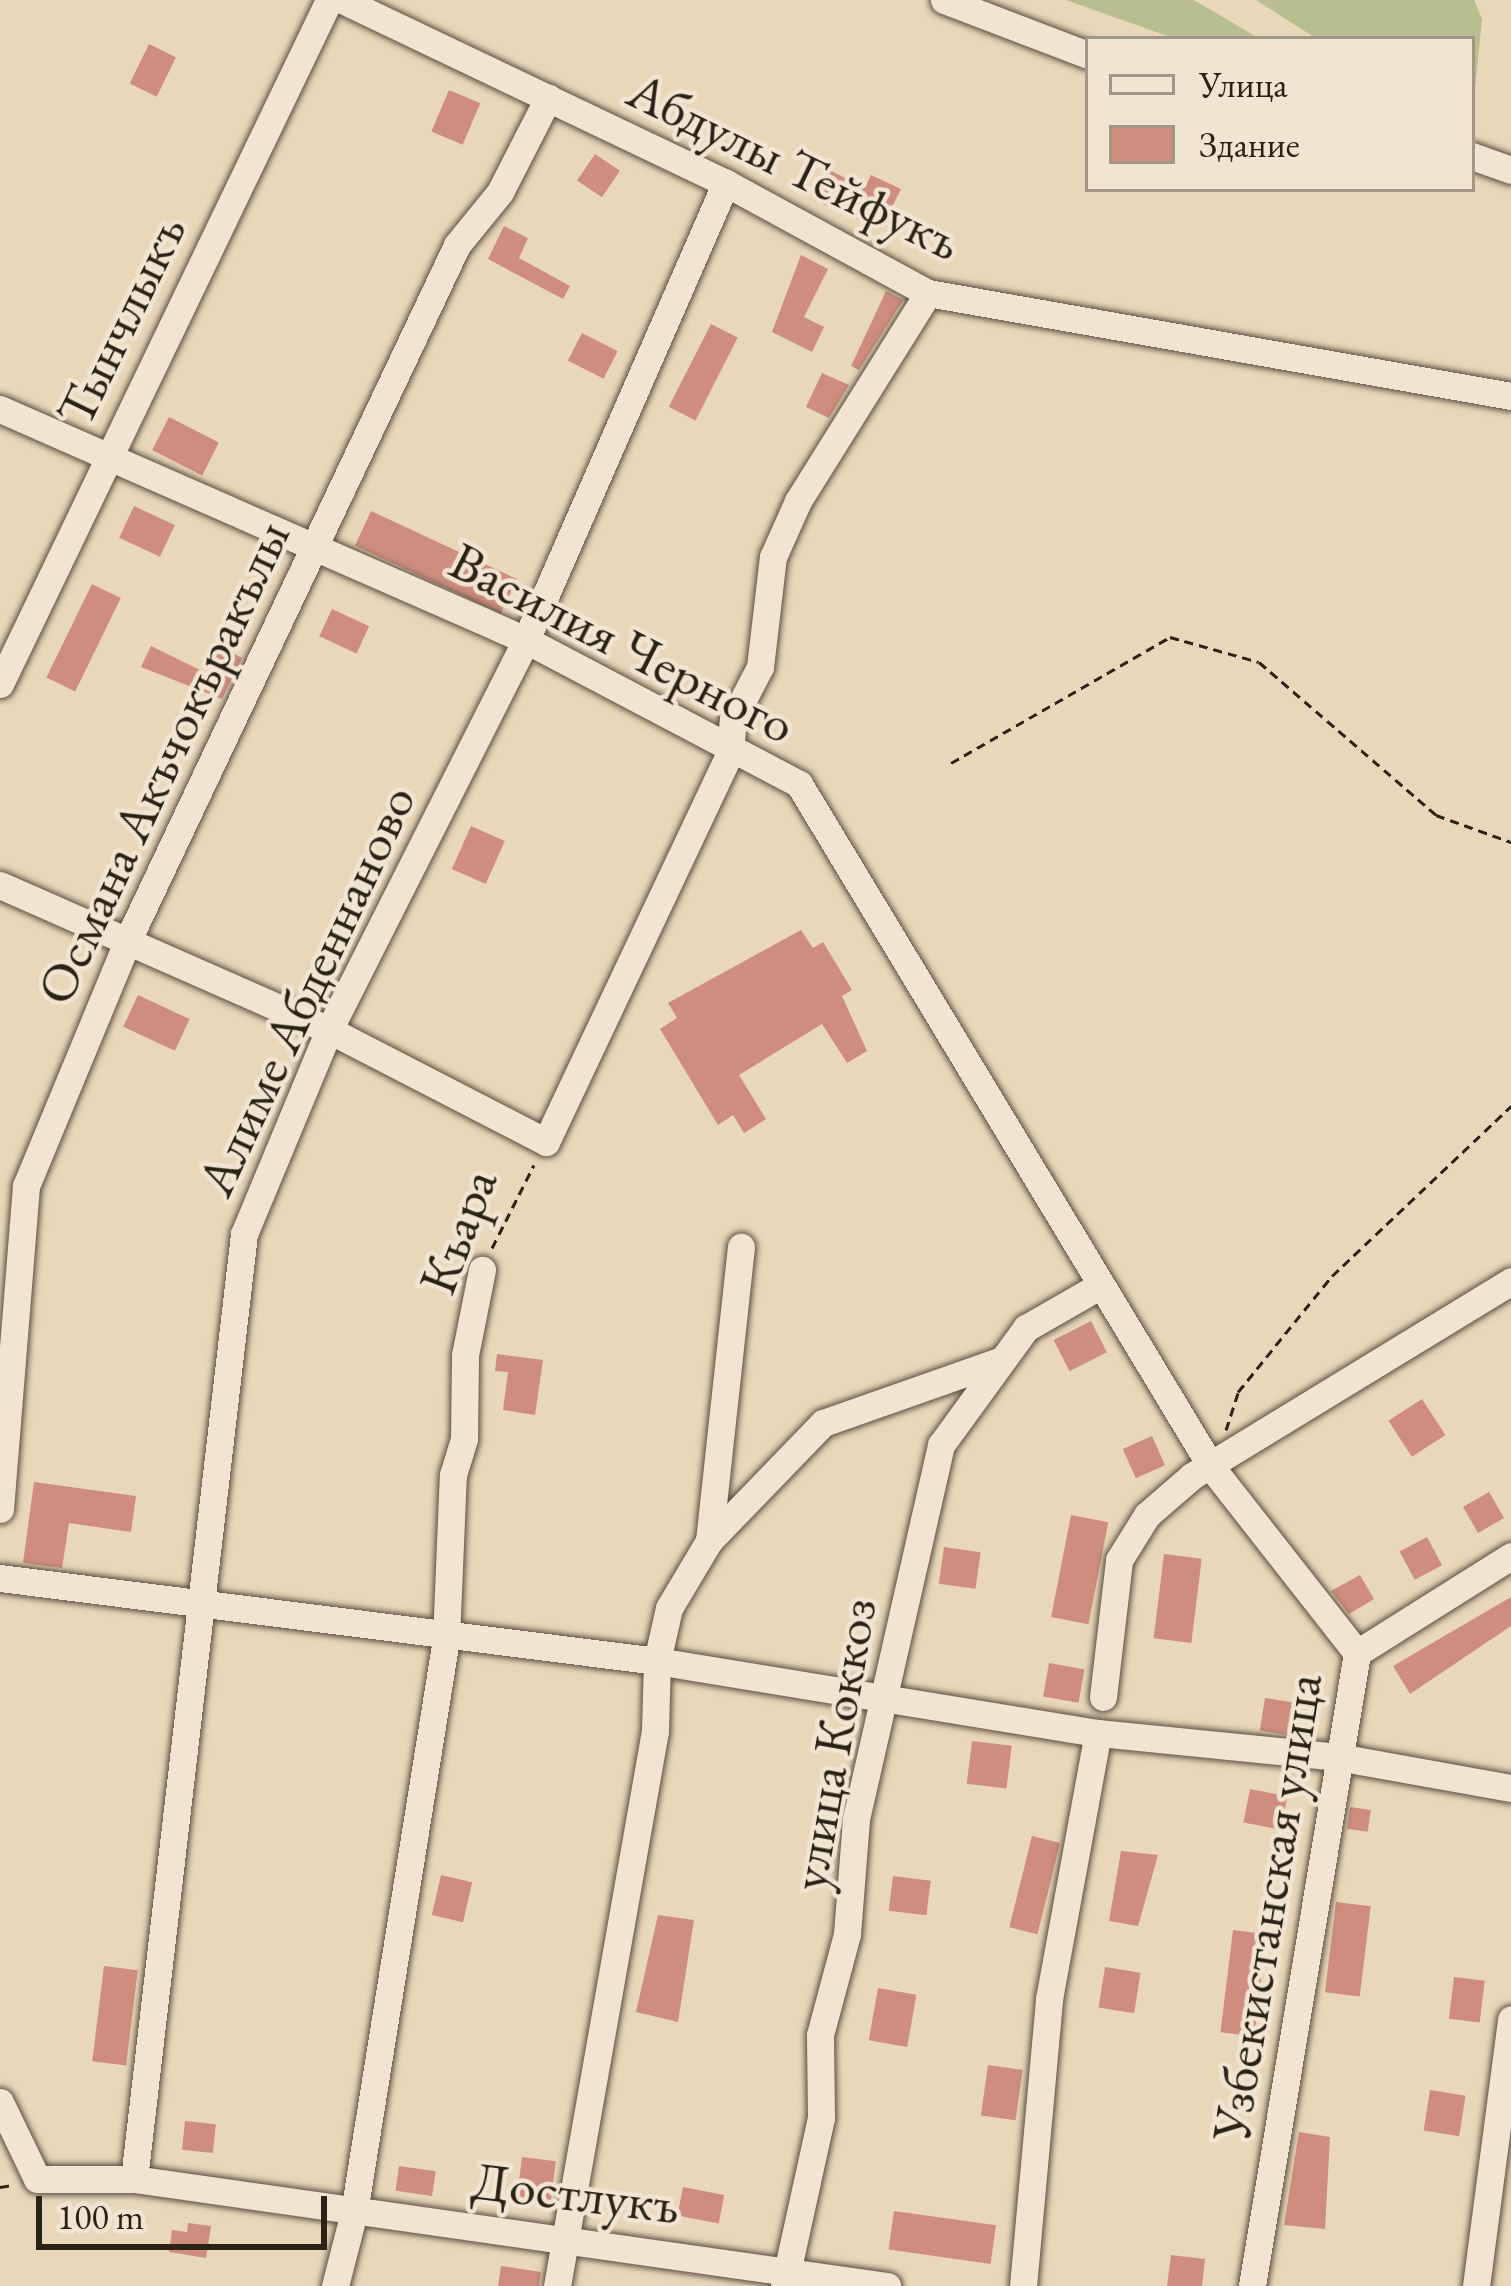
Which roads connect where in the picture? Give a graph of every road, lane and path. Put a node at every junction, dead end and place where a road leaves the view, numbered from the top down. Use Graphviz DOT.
graph roads {
  1 [pos="329,0"];
  2 [pos="342,0"];
  3 [pos="944,0"];
  4 [pos="1085,54"];
  5 [pos="548,98"];
  6 [pos="1475,157"];
  7 [pos="1511,170"];
  8 [pos="727,183"];
  9 [pos="928,293"];
  10 [pos="1511,395"];
  11 [pos="0,409"];
  12 [pos="107,457"];
  13 [pos="315,545"];
  14 [pos="526,640"];
  15 [pos="0,685"];
  16 [pos="730,752"];
  17 [pos="951,763"];
  18 [pos="1511,842"];
  19 [pos="0,885"];
  20 [pos="126,944"];
  21 [pos="329,1030"];
  22 [pos="1511,1106"];
  23 [pos="546,1142"];
  24 [pos="741,1247"];
  25 [pos="482,1270"];
  26 [pos="1511,1281"];
  27 [pos="1100,1285"];
  28 [pos="1003,1360"];
  29 [pos="1238,1453"];
  30 [pos="1212,1468"];
  31 [pos="0,1509"];
  32 [pos="709,1540"];
  33 [pos="1511,1556"];
  34 [pos="0,1578"];
  35 [pos="207,1605"];
  36 [pos="446,1639"];
  37 [pos="1357,1653"];
  38 [pos="657,1661"];
  39 [pos="885,1696"];
  40 [pos="1103,1697"];
  41 [pos="1098,1733"];
  42 [pos="1338,1757"];
  43 [pos="1511,1788"];
  44 [pos="1511,2019"];
  45 [pos="0,2102"];
  46 [pos="134,2179"];
  47 [pos="354,2212"];
  48 [pos="567,2237"];
  49 [pos="786,2278"];
  50 [pos="335,2286"];
  51 [pos="557,2286"];
  52 [pos="887,2286"];
  53 [pos="1023,2286"];
  54 [pos="1252,2286"];
  55 [pos="1476,2286"];
  1 -- 12 [label="street, Тынчлыкъ"];
  2 -- 5 [label="street, Абдулы Тейфукъ"];
  3 -- 4 [label="street"];
  5 -- 8 [label="street, Абдулы Тейфукъ"];
  5 -- 13 [label="street, Османа Акъчокъракълы"];
  6 -- 7 [label="street"];
  8 -- 9 [label="street, Абдулы Тейфукъ"];
  8 -- 14 [label="street, Алиме Абденнаново"];
  9 -- 10 [label="street, Абдулы Тейфукъ"];
  9 -- 16 [label="street, Къара"];
  11 -- 12 [label="street, Василия Черного"];
  12 -- 13 [label="street, Василия Черного"];
  12 -- 15 [label="street, Тынчлыкъ"];
  13 -- 14 [label="street, Василия Черного"];
  13 -- 20 [label="street, Османа Акъчокъракълы"];
  14 -- 16 [label="street, Василия Черного"];
  14 -- 21 [label="street, Алиме Абденнаново"];
  16 -- 23 [label="street, Къара"];
  16 -- 27 [label="street, Василия Черного"];
  17 -- 18 [label="path"];
  19 -- 20 [label="street"];
  20 -- 21 [label="street"];
  20 -- 31 [label="street, Османа Акъчокъракълы"];
  21 -- 23 [label="street"];
  21 -- 35 [label="street, Алиме Абденнаново"];
  22 -- 29 [label="path"];
  23 -- 25 [label="path, Къара"];
  24 -- 32 [label="street"];
  25 -- 36 [label="street, Къара"];
  26 -- 29 [label="street"];
  27 -- 28 [label="street, улица Коккоз"];
  27 -- 30 [label="street, Василия Черного"];
  28 -- 32 [label="street"];
  28 -- 39 [label="street, улица Коккоз"];
  29 -- 30 [label="street"];
  30 -- 37 [label="street, Василия Черного"];
  30 -- 40 [label="street"];
  32 -- 38 [label="street"];
  33 -- 37 [label="street, Узбекистанская улица"];
  34 -- 35 [label="street"];
  35 -- 36 [label="street"];
  35 -- 46 [label="street, Алиме Абденнаново"];
  36 -- 38 [label="street"];
  36 -- 47 [label="street, Къара"];
  37 -- 42 [label="street, Узбекистанская улица"];
  38 -- 39 [label="street"];
  38 -- 48 [label="street"];
  39 -- 41 [label="street"];
  39 -- 49 [label="street, улица Коккоз"];
  41 -- 42 [label="street"];
  41 -- 53 [label="street"];
  42 -- 43 [label="street"];
  42 -- 54 [label="street, Узбекистанская улица"];
  44 -- 55 [label="street"];
  45 -- 46 [label="street, Достлукъ"];
  46 -- 47 [label="street, Достлукъ"];
  47 -- 48 [label="street, Достлукъ"];
  47 -- 50 [label="street, Къара"];
  48 -- 49 [label="street, Достлукъ"];
  48 -- 51 [label="street"];
  49 -- 52 [label="street, Достлукъ"];
}
